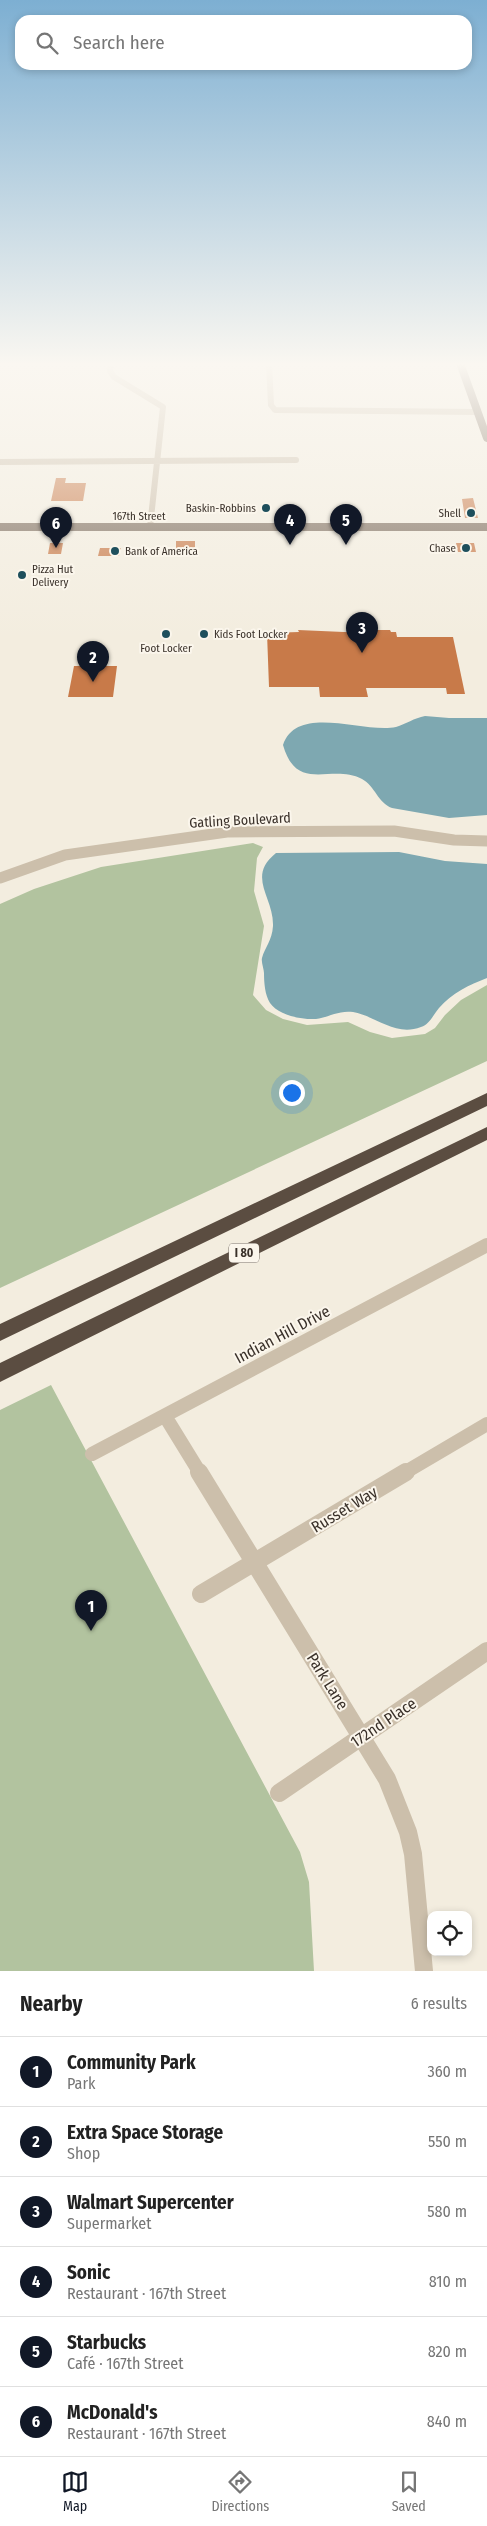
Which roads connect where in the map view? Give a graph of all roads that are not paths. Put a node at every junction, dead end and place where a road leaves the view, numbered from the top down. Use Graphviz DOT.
graph roads {
  1 [pos="157,455"];
  2 [pos="296,460"];
  3 [pos="156,461"];
  4 [pos="0,462"];
  5 [pos="487,522"];
  6 [pos="0,523"];
  7 [pos="151,525"];
  8 [pos="0,527"];
  9 [pos="487,527"];
  10 [pos="487,841"];
  11 [pos="0,878"];
  12 [pos="487,1099"];
  13 [pos="487,1133"];
  14 [pos="487,1245"];
  15 [pos="0,1333"];
  16 [pos="0,1373"];
  17 [pos="165,1416"];
  18 [pos="487,1424"];
  19 [pos="92,1454"];
  20 [pos="255,1562"];
  21 [pos="201,1594"];
  22 [pos="487,1650"];
  23 [pos="362,1736"];
  24 [pos="279,1793"];
  25 [pos="424,1971"];
  1 -- 3 [label="street"];
  2 -- 3 [label="street"];
  3 -- 4 [label="street"];
  3 -- 7 [label="street"];
  5 -- 7 [label="main road, 167th Street"];
  6 -- 7 [label="main road, 167th Street"];
  7 -- 8 [label="main road, 167th Street"];
  7 -- 9 [label="main road, 167th Street"];
  10 -- 11 [label="street, Gatling Boulevard"];
  12 -- 15 [label="highway, I 80"];
  13 -- 16 [label="highway, I 80"];
  14 -- 17 [label="street, Indian Hill Drive"];
  17 -- 19 [label="street, Indian Hill Drive"];
  17 -- 20 [label="street, Park Lane"];
  18 -- 20 [label="street, Russet Way"];
  20 -- 21 [label="street, Russet Way"];
  20 -- 23 [label="street, Park Lane"];
  22 -- 23 [label="street, 172nd Place"];
  23 -- 24 [label="street, 172nd Place"];
  23 -- 25 [label="street, Park Lane"];
}
